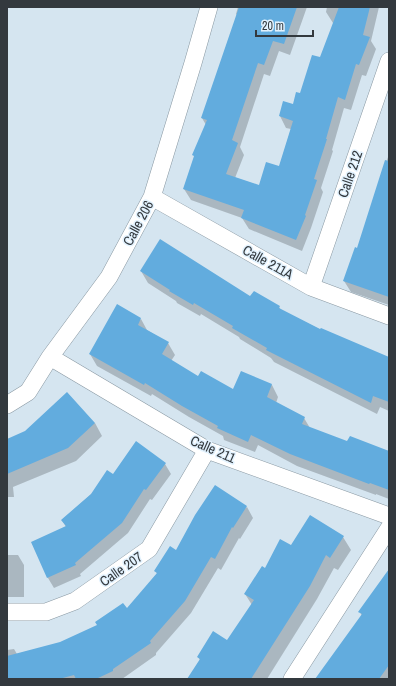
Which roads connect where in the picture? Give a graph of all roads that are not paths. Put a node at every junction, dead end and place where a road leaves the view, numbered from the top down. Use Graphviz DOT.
graph roads {
  1 [pos="209,7"];
  2 [pos="389,61"];
  3 [pos="152,197"];
  4 [pos="311,287"];
  5 [pos="389,316"];
  6 [pos="50,358"];
  7 [pos="7,405"];
  8 [pos="207,450"];
  9 [pos="389,516"];
  10 [pos="389,528"];
  11 [pos="7,612"];
  12 [pos="292,679"];
  1 -- 3 [label="street, Calle 206"];
  2 -- 4 [label="street, Calle 212"];
  3 -- 4 [label="street, Calle 211A"];
  3 -- 6 [label="street, Calle 206"];
  4 -- 5 [label="street, Calle 211A"];
  6 -- 7 [label="street, Calle 206"];
  6 -- 8 [label="street, Calle 211"];
  8 -- 9 [label="street, Calle 211"];
  8 -- 11 [label="street, Calle 207"];
  10 -- 12 [label="street"];
}
